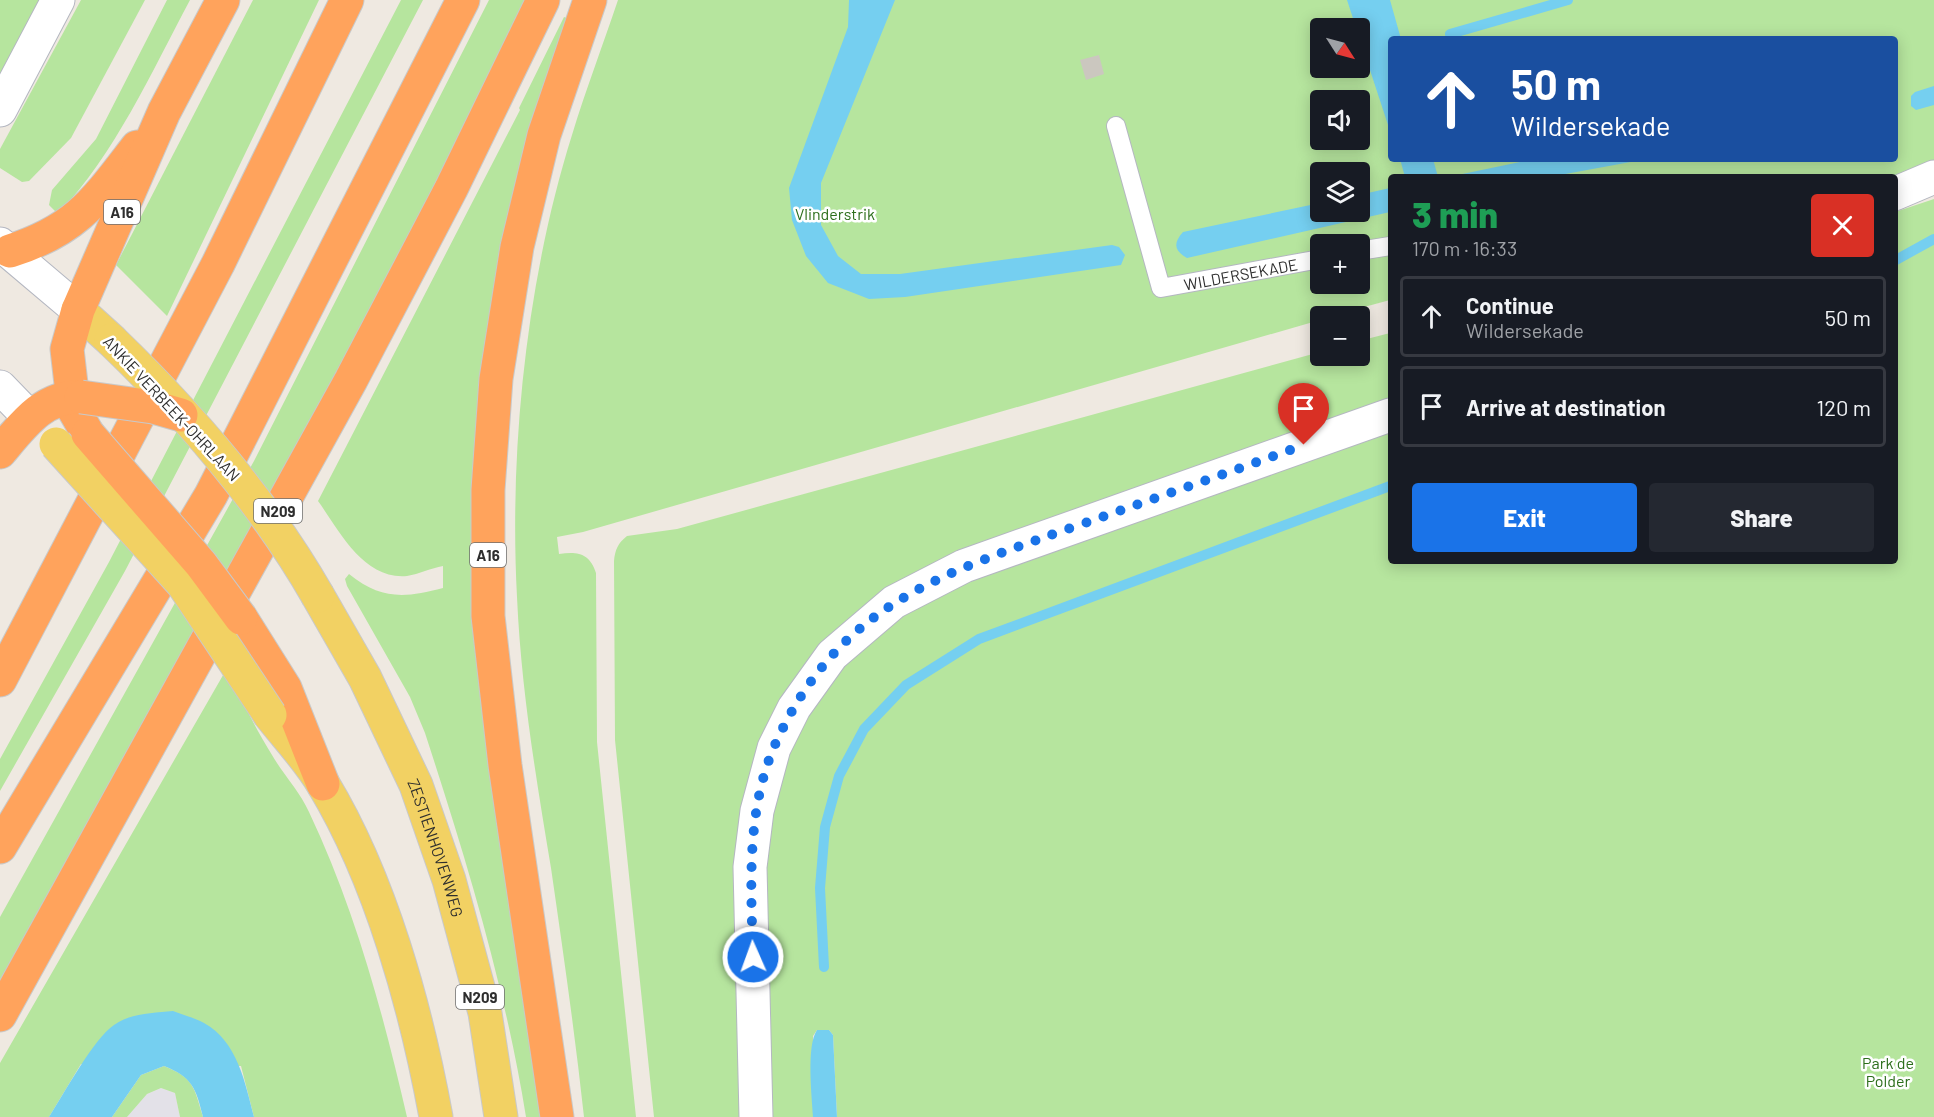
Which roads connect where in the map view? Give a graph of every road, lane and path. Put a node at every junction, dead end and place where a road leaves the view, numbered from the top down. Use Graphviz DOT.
graph roads {
  1 [pos="58,0"];
  2 [pos="223,0"];
  3 [pos="346,0"];
  4 [pos="463,0"];
  5 [pos="543,0"];
  6 [pos="590,0"];
  7 [pos="0,110"];
  8 [pos="164,112"];
  9 [pos="1116,126"];
  10 [pos="1934,177"];
  11 [pos="1898,192"];
  12 [pos="1388,246"];
  13 [pos="5,248"];
  14 [pos="1370,249"];
  15 [pos="1310,261"];
  16 [pos="78,310"];
  17 [pos="0,387"];
  18 [pos="79,409"];
  19 [pos="181,415"];
  20 [pos="1388,416"];
  21 [pos="30,418"];
  22 [pos="0,452"];
  23 [pos="322,604"];
  24 [pos="0,680"];
  25 [pos="278,702"];
  26 [pos="0,848"];
  27 [pos="0,1015"];
  28 [pos="436,1117"];
  29 [pos="501,1117"];
  30 [pos="557,1117"];
  31 [pos="756,1117"];
  1 -- 7 [label="street"];
  2 -- 8 [label="highway, A16"];
  3 -- 24 [label="highway"];
  4 -- 26 [label="highway"];
  5 -- 27 [label="highway, N209"];
  6 -- 30 [label="highway, A16"];
  8 -- 13 [label="highway, A16"];
  8 -- 16 [label="highway, A16"];
  9 -- 15 [label="lane, WILDERSEKADE"];
  10 -- 11 [label="street"];
  12 -- 14 [label="lane"];
  13 -- 16 [label="street, ANKIE VERBEEK-OHRLAAN"];
  16 -- 18 [label="highway, A16"];
  16 -- 19 [label="main road, ANKIE VERBEEK-OHRLAAN / N209, bridge"];
  17 -- 21 [label="street"];
  18 -- 19 [label="highway, bridge"];
  18 -- 21 [label="highway"];
  18 -- 25 [label="highway, bridge"];
  19 -- 23 [label="main road, ANKIE VERBEEK-OHRLAAN / N209, bridge"];
  20 -- 31 [label="street"];
  21 -- 22 [label="highway"];
  21 -- 25 [label="main road, bridge"];
  23 -- 29 [label="main road, ZESTIENHOVENWEG / N209"];
  25 -- 28 [label="main road"];
}
